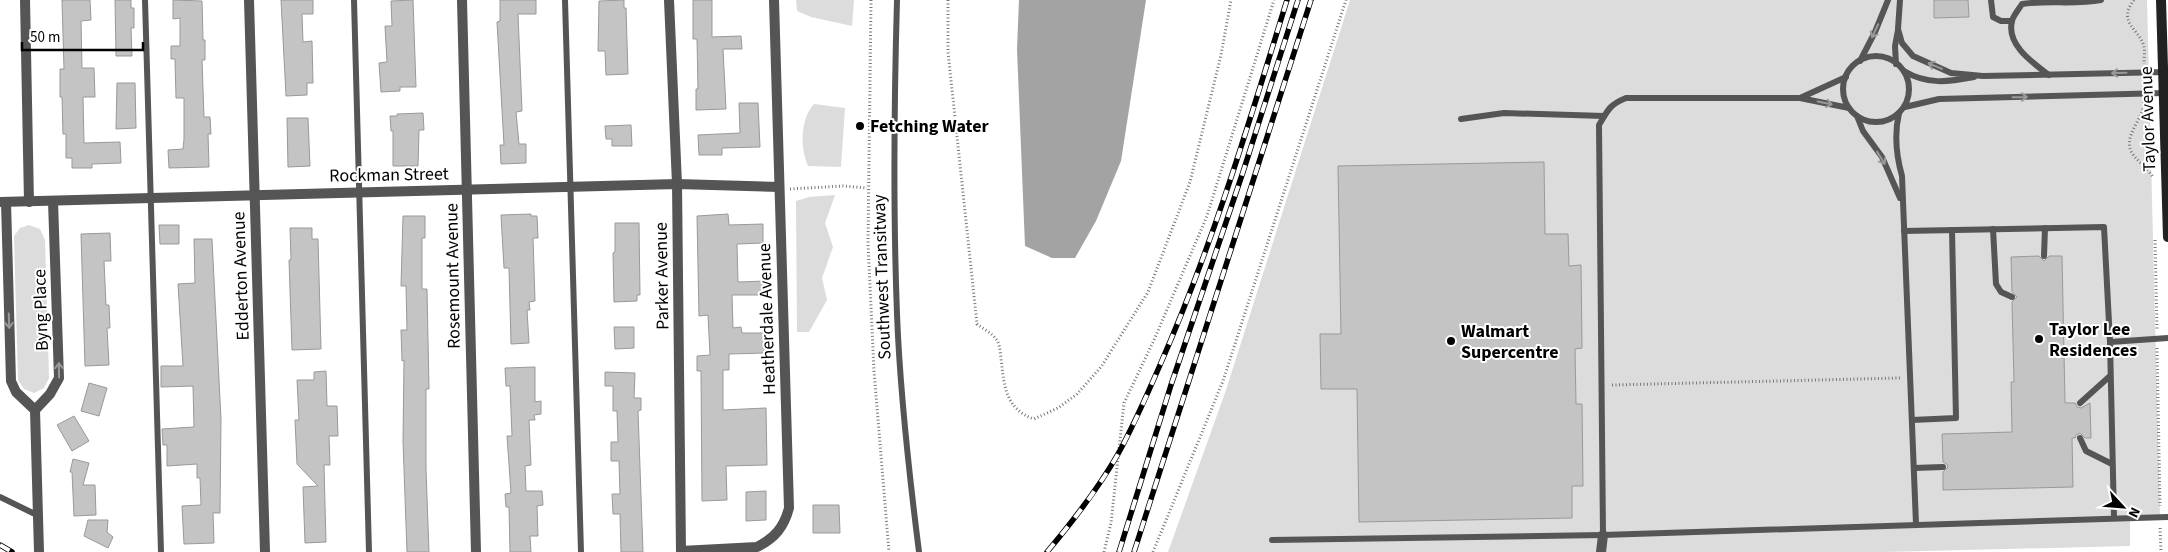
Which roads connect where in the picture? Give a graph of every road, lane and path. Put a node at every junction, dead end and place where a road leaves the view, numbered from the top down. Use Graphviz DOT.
graph roads {
  1 [pos="25,0"];
  2 [pos="145,0"];
  3 [pos="249,0"];
  4 [pos="354,0"];
  5 [pos="462,0"];
  6 [pos="565,0"];
  7 [pos="669,0"];
  8 [pos="774,0"];
  9 [pos="871,0"];
  10 [pos="897,0"];
  11 [pos="948,0"];
  12 [pos="1231,0"];
  13 [pos="1274,0"];
  14 [pos="1346,0"];
  15 [pos="1888,0"];
  16 [pos="1900,0"];
  17 [pos="1990,0"];
  18 [pos="2102,0"];
  19 [pos="2134,0"];
  20 [pos="2161,0"];
  21 [pos="2012,21"];
  22 [pos="1898,29"];
  23 [pos="2144,46"];
  24 [pos="1860,61"];
  25 [pos="1896,64"];
  26 [pos="1903,70"];
  27 [pos="2166,72"];
  28 [pos="2049,75"];
  29 [pos="1982,76"];
  30 [pos="1846,77"];
  31 [pos="2166,93"];
  32 [pos="1800,98"];
  33 [pos="1905,107"];
  34 [pos="1849,108"];
  35 [pos="2144,111"];
  36 [pos="1899,113"];
  37 [pos="1604,116"];
  38 [pos="1857,116"];
  39 [pos="1461,119"];
  40 [pos="2130,136"];
  41 [pos="677,184"];
  42 [pos="572,187"];
  43 [pos="779,187"];
  44 [pos="867,188"];
  45 [pos="467,190"];
  46 [pos="359,192"];
  47 [pos="254,194"];
  48 [pos="150,197"];
  49 [pos="54,201"];
  50 [pos="3,202"];
  51 [pos="30,202"];
  52 [pos="1902,202"];
  53 [pos="2045,228"];
  54 [pos="1993,229"];
  55 [pos="1952,230"];
  56 [pos="1904,231"];
  57 [pos="2168,237"];
  58 [pos="2044,256"];
  59 [pos="2012,297"];
  60 [pos="2168,338"];
  61 [pos="2110,342"];
  62 [pos="2110,376"];
  63 [pos="1911,378"];
  64 [pos="1601,385"];
  65 [pos="2080,403"];
  66 [pos="35,410"];
  67 [pos="1912,420"];
  68 [pos="2080,438"];
  69 [pos="2112,464"];
  70 [pos="1943,467"];
  71 [pos="1914,468"];
  72 [pos="0,496"];
  73 [pos="39,516"];
  74 [pos="2168,517"];
  75 [pos="2114,518"];
  76 [pos="1916,524"];
  77 [pos="1603,535"];
  78 [pos="1272,540"];
  79 [pos="39,552"];
  80 [pos="161,552"];
  81 [pos="265,552"];
  82 [pos="369,552"];
  83 [pos="476,552"];
  84 [pos="581,552"];
  85 [pos="681,552"];
  86 [pos="889,552"];
  87 [pos="919,552"];
  88 [pos="1104,552"];
  89 [pos="1153,552"];
  90 [pos="1601,552"];
  1 -- 51 [label="street"];
  2 -- 48 [label="lane"];
  3 -- 47 [label="street, Edderton Avenue"];
  4 -- 46 [label="lane"];
  5 -- 45 [label="street, Rosemount Avenue"];
  6 -- 42 [label="lane"];
  7 -- 41 [label="street, Parker Avenue"];
  8 -- 43 [label="street, Heatherdale Avenue"];
  9 -- 44 [label="path"];
  10 -- 87 [label="lane, Southwest Transitway"];
  11 -- 12 [label="path"];
  13 -- 88 [label="path"];
  14 -- 89 [label="path"];
  15 -- 24 [label="lane, one-way"];
  16 -- 22 [label="lane"];
  17 -- 21 [label="lane"];
  18 -- 21 [label="lane"];
  19 -- 23 [label="path"];
  20 -- 27 [label="main road, Taylor Avenue"];
  21 -- 28 [label="lane"];
  22 -- 25 [label="lane"];
  29 -- 22 [label="lane, one-way"];
  24 -- 25 [label="lane"];
  24 -- 30 [label="lane"];
  25 -- 26 [label="lane"];
  26 -- 29 [label="lane"];
  26 -- 33 [label="lane"];
  27 -- 28 [label="lane, one-way"];
  27 -- 31 [label="main road, Taylor Avenue"];
  28 -- 29 [label="lane"];
  30 -- 32 [label="lane"];
  30 -- 34 [label="lane"];
  33 -- 31 [label="lane, one-way"];
  31 -- 57 [label="main road, Taylor Avenue"];
  32 -- 34 [label="lane, one-way"];
  32 -- 37 [label="lane"];
  33 -- 36 [label="lane"];
  34 -- 38 [label="lane"];
  35 -- 40 [label="path"];
  36 -- 38 [label="lane"];
  36 -- 52 [label="lane"];
  37 -- 39 [label="lane"];
  37 -- 64 [label="lane"];
  38 -- 52 [label="lane, one-way"];
  41 -- 42 [label="street, Rockman Street"];
  41 -- 43 [label="street, Rockman Street"];
  41 -- 85 [label="street, Parker Avenue"];
  42 -- 45 [label="street, Rockman Street"];
  42 -- 84 [label="lane"];
  43 -- 44 [label="path"];
  43 -- 85 [label="street, Heatherdale Avenue"];
  44 -- 86 [label="path"];
  45 -- 46 [label="street, Rockman Street"];
  45 -- 83 [label="street, Rosemount Avenue"];
  46 -- 47 [label="street, Rockman Street"];
  46 -- 82 [label="lane"];
  47 -- 48 [label="street, Rockman Street"];
  47 -- 81 [label="street, Edderton Avenue"];
  48 -- 49 [label="street, Rockman Street"];
  48 -- 80 [label="lane"];
  49 -- 51 [label="street, Rockman Street"];
  66 -- 49 [label="street, Byng Place, one-way"];
  50 -- 51 [label="street, Rockman Street"];
  50 -- 66 [label="street, Byng Place, one-way"];
  52 -- 56 [label="lane"];
  53 -- 54 [label="lane"];
  53 -- 58 [label="lane"];
  53 -- 61 [label="lane"];
  54 -- 55 [label="lane"];
  54 -- 59 [label="lane"];
  55 -- 56 [label="lane"];
  55 -- 67 [label="lane"];
  56 -- 63 [label="lane"];
  60 -- 61 [label="lane"];
  61 -- 62 [label="lane"];
  62 -- 65 [label="lane"];
  62 -- 69 [label="lane"];
  63 -- 64 [label="path"];
  63 -- 67 [label="lane"];
  64 -- 77 [label="lane"];
  66 -- 73 [label="street"];
  67 -- 71 [label="lane"];
  68 -- 69 [label="lane"];
  69 -- 75 [label="lane"];
  70 -- 71 [label="lane"];
  71 -- 76 [label="lane"];
  72 -- 73 [label="lane"];
  73 -- 79 [label="street"];
  74 -- 75 [label="lane"];
  75 -- 76 [label="lane"];
  76 -- 77 [label="lane"];
  77 -- 78 [label="lane"];
  77 -- 90 [label="street"];
}
